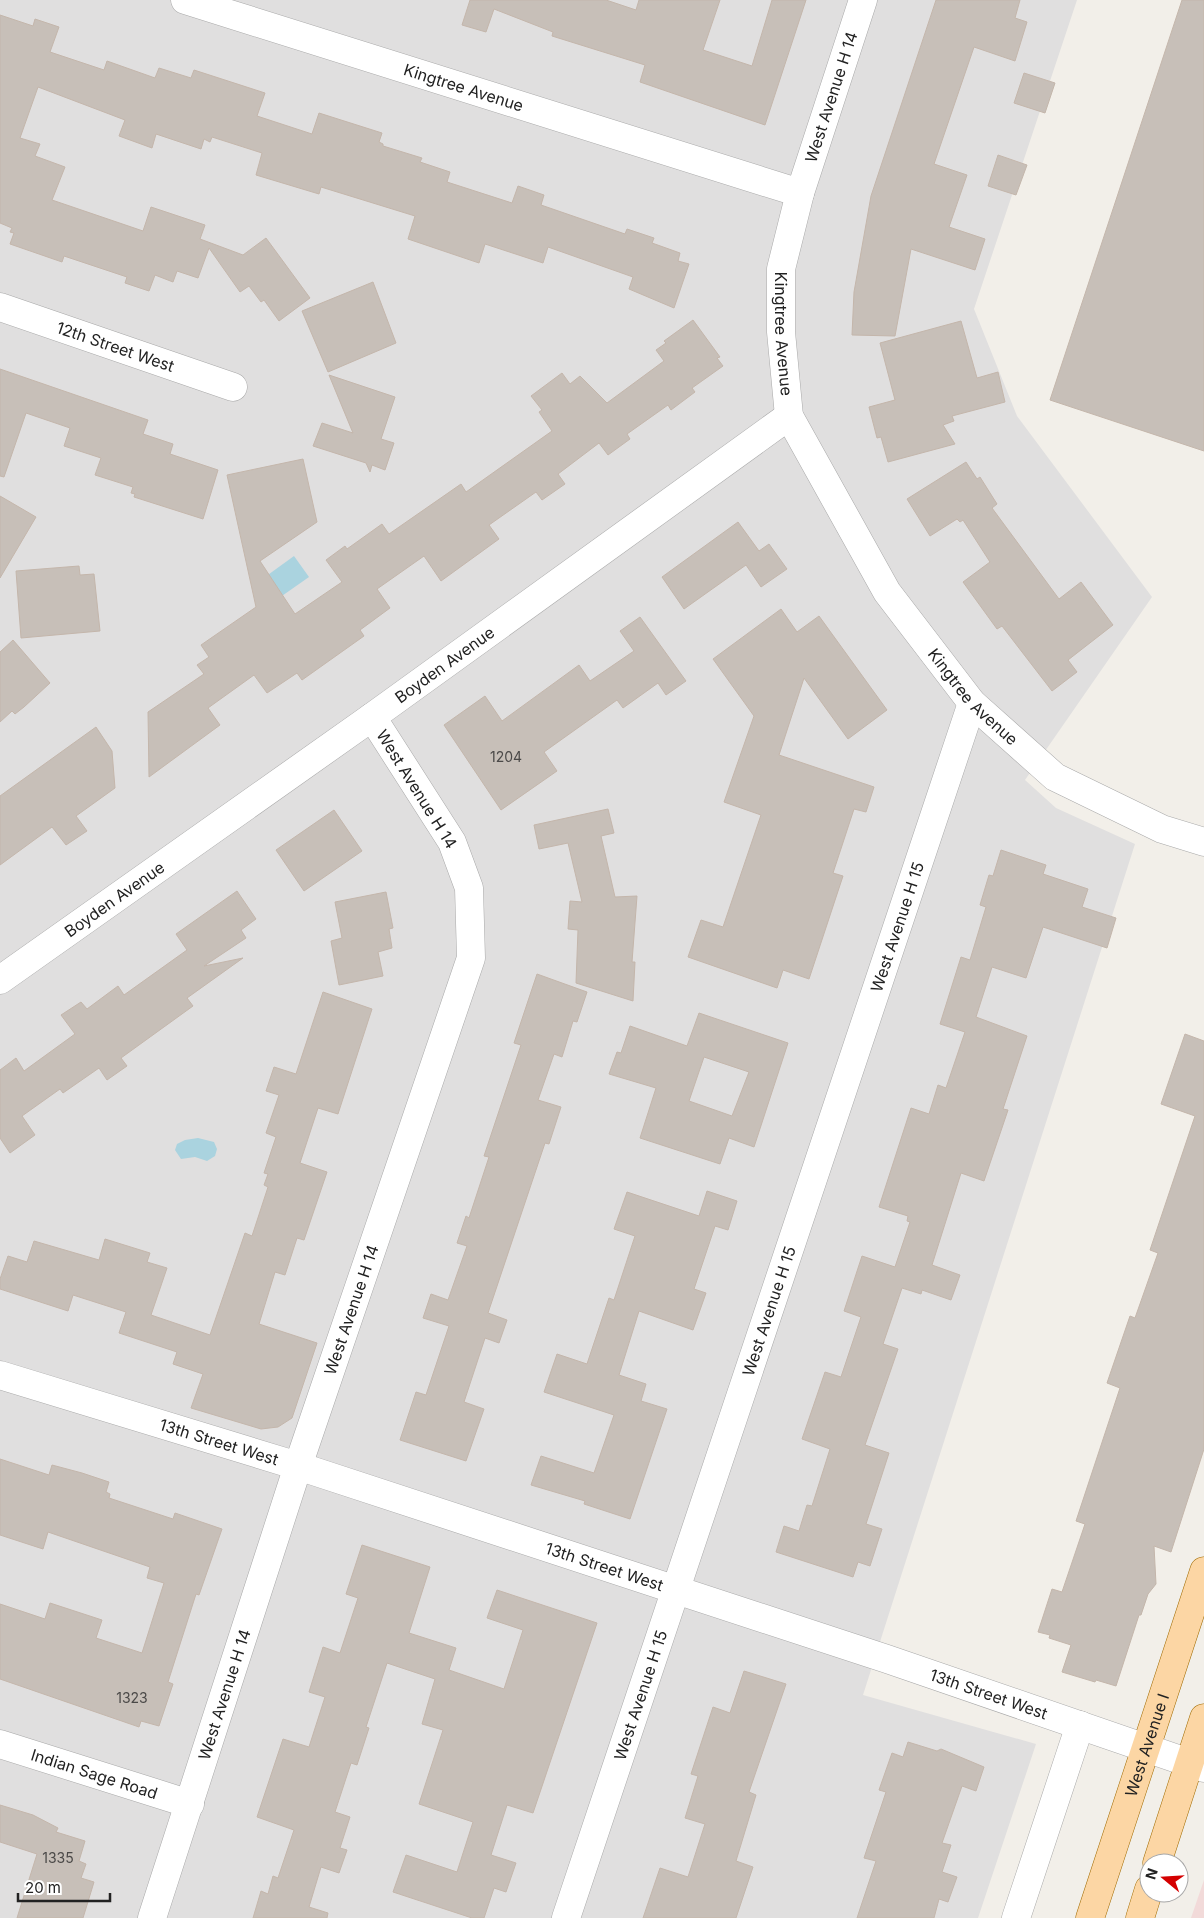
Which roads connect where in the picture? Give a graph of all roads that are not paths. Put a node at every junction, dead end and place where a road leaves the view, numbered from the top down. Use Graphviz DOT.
graph roads {
  1 [pos="185,0"];
  2 [pos="863,0"];
  3 [pos="800,194"];
  4 [pos="0,308"];
  5 [pos="233,387"];
  6 [pos="790,416"];
  7 [pos="972,704"];
  8 [pos="372,717"];
  9 [pos="1204,842"];
  10 [pos="0,980"];
  11 [pos="0,1375"];
  12 [pos="298,1466"];
  13 [pos="1204,1571"];
  14 [pos="676,1591"];
  15 [pos="1204,1718"];
  16 [pos="1080,1725"];
  17 [pos="0,1744"];
  18 [pos="1146,1748"];
  19 [pos="1197,1765"];
  20 [pos="190,1804"];
  21 [pos="1161,1853"];
  22 [pos="1145,1903"];
  23 [pos="152,1918"];
  24 [pos="566,1918"];
  25 [pos="1016,1918"];
  26 [pos="1090,1918"];
  27 [pos="1140,1918"];
  1 -- 3 [label="street, Kingtree Avenue"];
  2 -- 3 [label="street, West Avenue H 14"];
  3 -- 6 [label="street, Kingtree Avenue"];
  4 -- 5 [label="street, 12th Street West"];
  6 -- 7 [label="street, Kingtree Avenue"];
  6 -- 8 [label="street, Boyden Avenue"];
  7 -- 9 [label="street, Kingtree Avenue"];
  7 -- 14 [label="street, West Avenue H 15"];
  8 -- 10 [label="street, Boyden Avenue"];
  8 -- 12 [label="street, West Avenue H 14"];
  11 -- 12 [label="street, 13th Street West"];
  12 -- 14 [label="street, 13th Street West"];
  12 -- 20 [label="street, West Avenue H 14"];
  13 -- 18 [label="main road, West Avenue I"];
  14 -- 16 [label="street, 13th Street West"];
  14 -- 24 [label="street, West Avenue H 15"];
  15 -- 19 [label="main road"];
  16 -- 18 [label="street, 13th Street West"];
  16 -- 25 [label="street"];
  17 -- 20 [label="street, Indian Sage Road"];
  18 -- 19 [label="street, 13th Street West"];
  18 -- 26 [label="main road, West Avenue I"];
  19 -- 21 [label="main road"];
  20 -- 23 [label="street, West Avenue H 14"];
  22 -- 27 [label="main road"];
}
